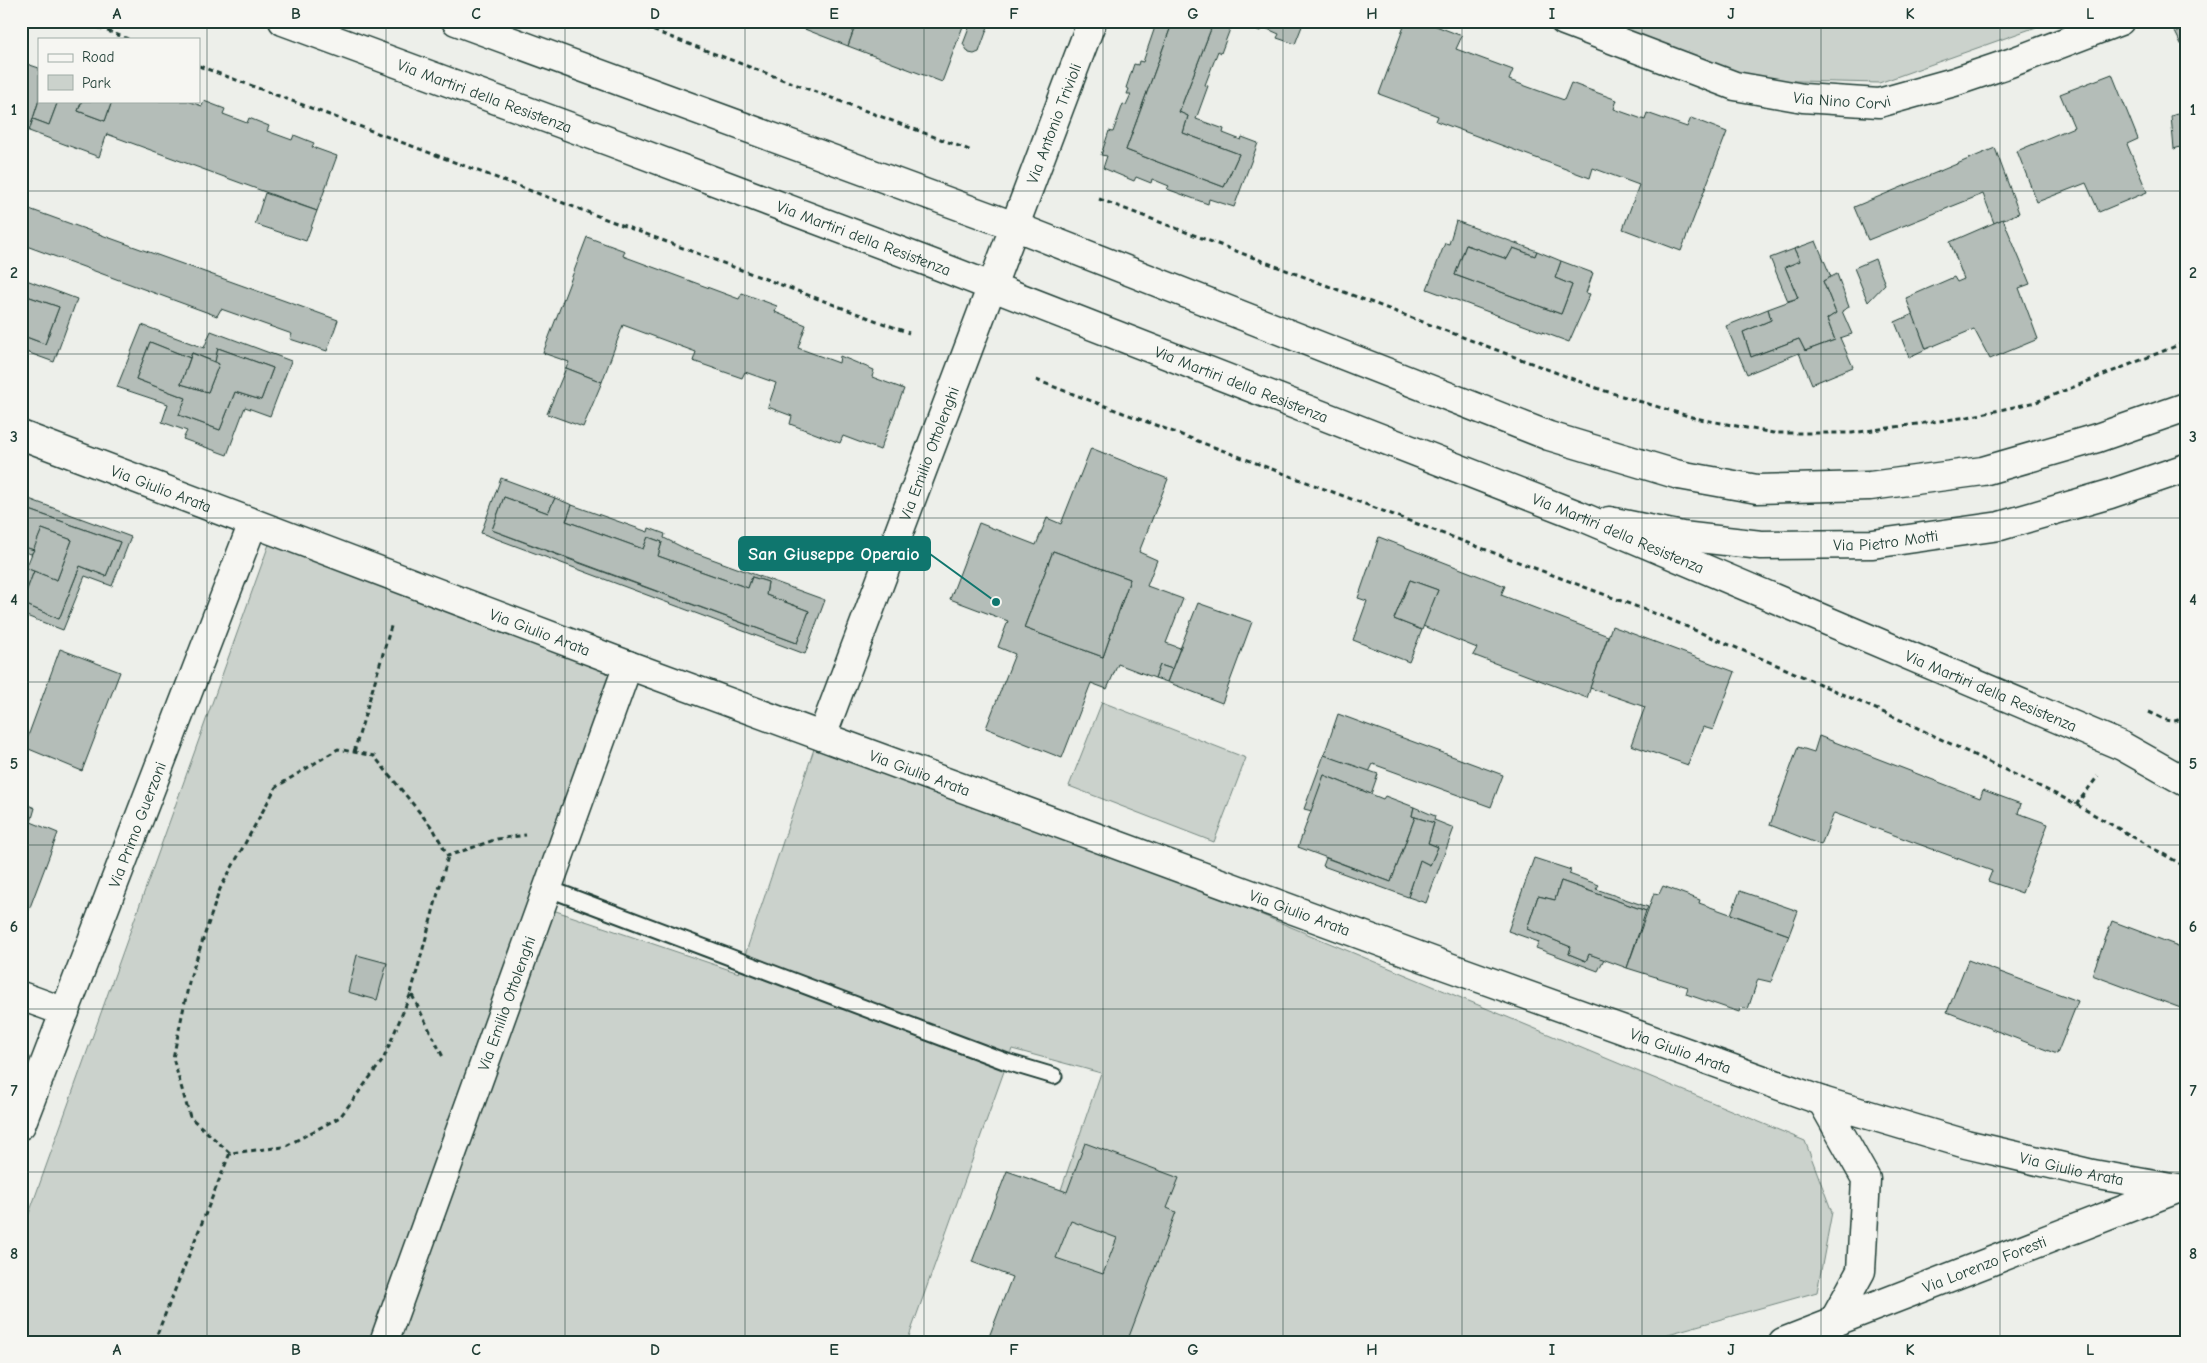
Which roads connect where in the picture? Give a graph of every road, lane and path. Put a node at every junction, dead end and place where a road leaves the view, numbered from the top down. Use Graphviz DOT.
graph roads {
  1 [pos="82,21"];
  2 [pos="284,21"];
  3 [pos="456,21"];
  4 [pos="628,21"];
  5 [pos="1092,21"];
  6 [pos="1564,21"];
  7 [pos="2120,21"];
  8 [pos="125,38"];
  9 [pos="200,66"];
  10 [pos="972,151"];
  11 [pos="1100,199"];
  12 [pos="1014,226"];
  13 [pos="992,286"];
  14 [pos="909,333"];
  15 [pos="2186,342"];
  16 [pos="1036,380"];
  17 [pos="2186,407"];
  18 [pos="21,435"];
  19 [pos="2186,468"];
  20 [pos="1578,515"];
  21 [pos="253,523"];
  22 [pos="392,623"];
  23 [pos="628,665"];
  24 [pos="2149,712"];
  25 [pos="2186,712"];
  26 [pos="822,736"];
  27 [pos="354,752"];
  28 [pos="2098,776"];
  29 [pos="2186,782"];
  30 [pos="2076,805"];
  31 [pos="526,834"];
  32 [pos="448,856"];
  33 [pos="2186,867"];
  34 [pos="547,888"];
  35 [pos="411,993"];
  36 [pos="21,996"];
  37 [pos="64,1012"];
  38 [pos="443,1057"];
  39 [pos="1054,1076"];
  40 [pos="1822,1101"];
  41 [pos="21,1125"];
  42 [pos="230,1153"];
  43 [pos="2182,1187"];
  44 [pos="1832,1324"];
  45 [pos="154,1342"];
  46 [pos="384,1342"];
  47 [pos="1783,1342"];
  1 -- 8 [label="path"];
  2 -- 13 [label="street, Via Martiri della Resistenza"];
  3 -- 12 [label="street"];
  4 -- 10 [label="path"];
  5 -- 12 [label="street, Via Antonio Trivioli"];
  6 -- 7 [label="street, Via Nino Corvi"];
  9 -- 14 [label="path"];
  11 -- 15 [label="path"];
  12 -- 13 [label="street, Via Emilio Ottolenghi"];
  12 -- 17 [label="street"];
  13 -- 20 [label="street, Via Martiri della Resistenza"];
  13 -- 26 [label="street, Via Emilio Ottolenghi"];
  16 -- 30 [label="path"];
  18 -- 21 [label="street, Via Giulio Arata"];
  19 -- 20 [label="street, Via Pietro Motti"];
  20 -- 29 [label="street, Via Martiri della Resistenza"];
  21 -- 23 [label="street, Via Giulio Arata"];
  21 -- 37 [label="street, Via Primo Guerzoni"];
  22 -- 27 [label="path"];
  23 -- 26 [label="street, Via Giulio Arata"];
  23 -- 34 [label="street, Via Emilio Ottolenghi"];
  24 -- 25 [label="path"];
  26 -- 40 [label="street, Via Giulio Arata"];
  27 -- 32 [label="path"];
  27 -- 42 [label="path"];
  28 -- 30 [label="path"];
  30 -- 33 [label="path"];
  31 -- 32 [label="path"];
  32 -- 35 [label="path"];
  34 -- 39 [label="lane"];
  34 -- 46 [label="street, Via Emilio Ottolenghi"];
  35 -- 38 [label="path"];
  35 -- 42 [label="path"];
  36 -- 37 [label="street"];
  37 -- 41 [label="street, Via Primo Guerzoni"];
  40 -- 43 [label="street, Via Giulio Arata"];
  40 -- 44 [label="street"];
  42 -- 45 [label="path"];
  43 -- 44 [label="street, Via Lorenzo Foresti"];
  44 -- 47 [label="street, Via Lorenzo Foresti"];
}
